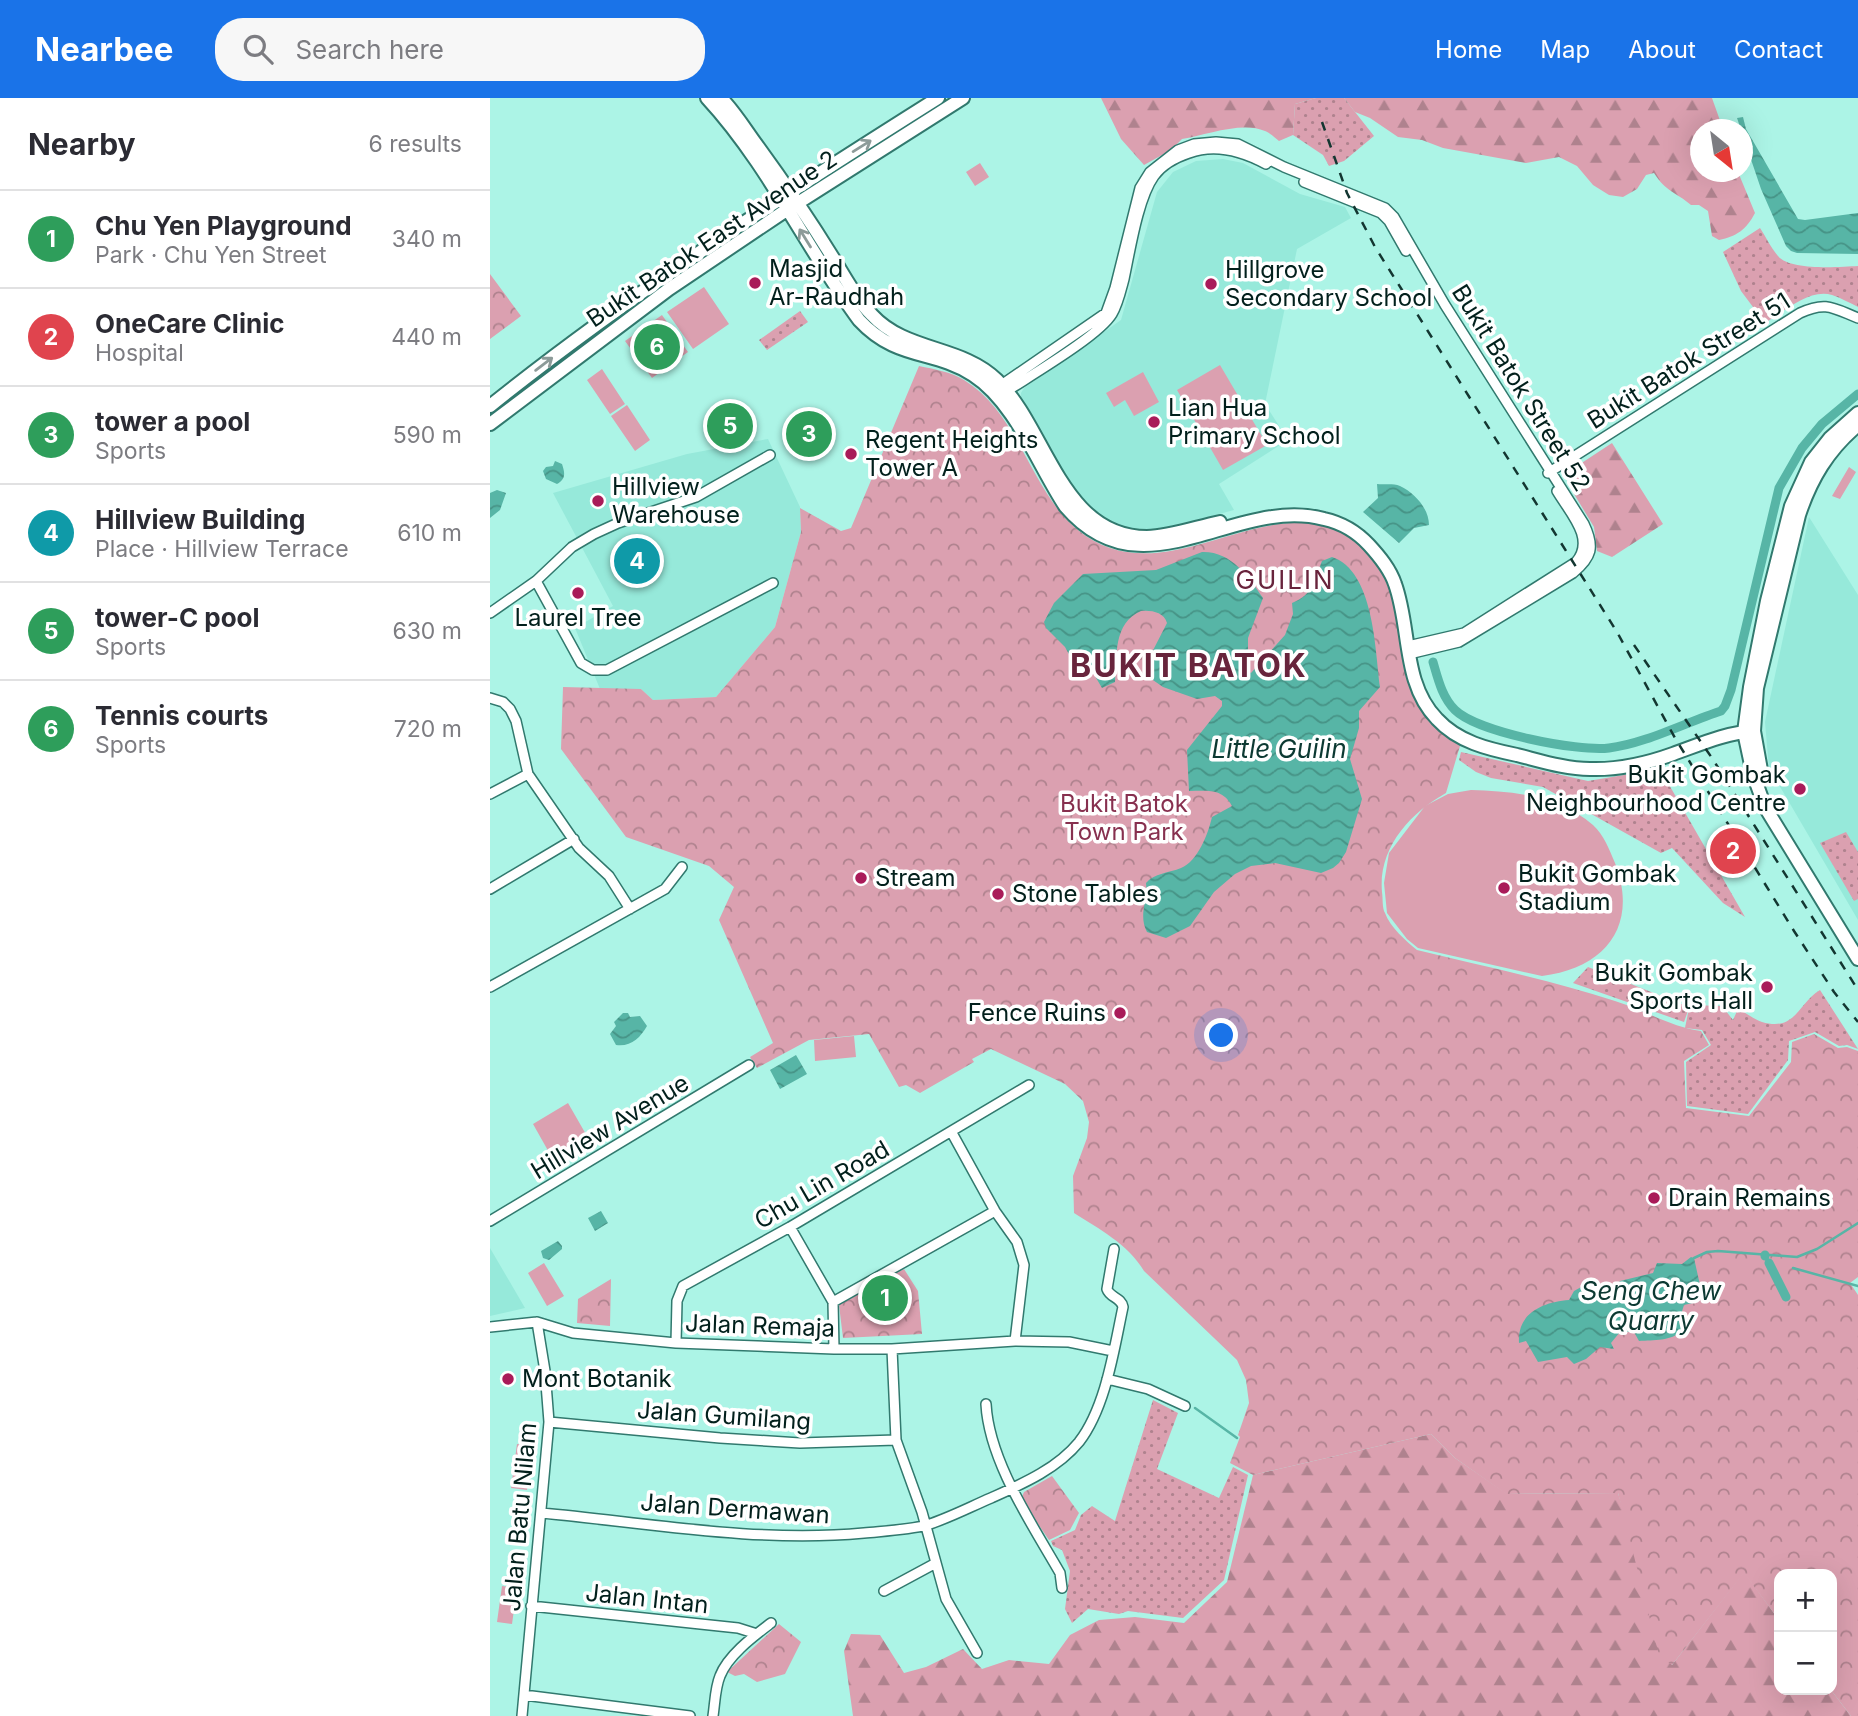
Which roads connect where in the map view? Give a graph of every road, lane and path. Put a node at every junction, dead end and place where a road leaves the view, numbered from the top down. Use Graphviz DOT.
graph roads {
  1 [pos="708,98"];
  2 [pos="721,98"];
  3 [pos="938,98"];
  4 [pos="963,98"];
  5 [pos="785,194"];
  6 [pos="793,206"];
  7 [pos="1858,318"];
  8 [pos="1000,391"];
  9 [pos="490,405"];
  10 [pos="1858,413"];
  11 [pos="490,424"];
  12 [pos="1858,425"];
  13 [pos="770,455"];
  14 [pos="1549,473"];
  15 [pos="536,581"];
  16 [pos="773,583"];
  17 [pos="490,612"];
  18 [pos="1412,649"];
  19 [pos="490,698"];
  20 [pos="1750,728"];
  21 [pos="527,774"];
  22 [pos="490,794"];
  23 [pos="574,839"];
  24 [pos="681,867"];
  25 [pos="490,888"];
  26 [pos="630,909"];
  27 [pos="1854,941"];
  28 [pos="1858,960"];
  29 [pos="490,987"];
  30 [pos="748,1065"];
  31 [pos="1029,1086"];
  32 [pos="952,1133"];
  33 [pos="995,1211"];
  34 [pos="490,1221"];
  35 [pos="790,1227"];
  36 [pos="1114,1250"];
  37 [pos="833,1302"];
  38 [pos="537,1322"];
  39 [pos="490,1327"];
  40 [pos="1015,1341"];
  41 [pos="677,1343"];
  42 [pos="834,1349"];
  43 [pos="892,1349"];
  44 [pos="1113,1351"];
  45 [pos="1107,1379"];
  46 [pos="986,1404"];
  47 [pos="1185,1406"];
  48 [pos="549,1422"];
  49 [pos="897,1440"];
  50 [pos="1012,1489"];
  51 [pos="542,1513"];
  52 [pos="926,1525"];
  53 [pos="936,1563"];
  54 [pos="1062,1588"];
  55 [pos="884,1591"];
  56 [pos="531,1606"];
  57 [pos="771,1623"];
  58 [pos="757,1634"];
  59 [pos="977,1653"];
  60 [pos="524,1695"];
  61 [pos="522,1716"];
  62 [pos="690,1716"];
  63 [pos="713,1716"];
  1 -- 5 [label="street"];
  2 -- 5 [label="street"];
  5 -- 3 [label="street, Bukit Batok East Avenue 2, one-way"];
  4 -- 6 [label="street, Bukit Batok East Avenue 2"];
  5 -- 6 [label="street"];
  9 -- 5 [label="street, Bukit Batok East Avenue 2, one-way"];
  6 -- 8 [label="street"];
  6 -- 11 [label="street, Bukit Batok East Avenue 2"];
  7 -- 14 [label="street, Bukit Batok Street 51"];
  8 -- 14 [label="street, Bukit Batok Street 52"];
  8 -- 18 [label="street"];
  10 -- 20 [label="street"];
  12 -- 20 [label="street"];
  13 -- 15 [label="street"];
  14 -- 18 [label="street, Bukit Batok Street 52"];
  15 -- 16 [label="street"];
  15 -- 17 [label="street"];
  18 -- 20 [label="street"];
  19 -- 21 [label="street"];
  20 -- 27 [label="street"];
  21 -- 22 [label="street"];
  21 -- 23 [label="street"];
  23 -- 25 [label="street"];
  23 -- 26 [label="street"];
  24 -- 26 [label="street"];
  26 -- 29 [label="street"];
  27 -- 28 [label="street"];
  30 -- 34 [label="street, Hillview Avenue"];
  31 -- 32 [label="street, Chu Lin Road"];
  32 -- 33 [label="street"];
  32 -- 35 [label="street, Chu Lin Road"];
  33 -- 37 [label="street"];
  33 -- 40 [label="street"];
  35 -- 37 [label="street"];
  35 -- 41 [label="street, Chu Lin Road"];
  36 -- 44 [label="street, Jalan Dermawan"];
  37 -- 42 [label="street"];
  38 -- 39 [label="street, Jalan Remaja"];
  38 -- 41 [label="street, Jalan Remaja"];
  38 -- 48 [label="street, Jalan Batu Nilam"];
  40 -- 43 [label="street, Jalan Remaja"];
  40 -- 44 [label="street, Jalan Remaja"];
  41 -- 42 [label="street, Jalan Remaja"];
  42 -- 43 [label="street, Jalan Remaja"];
  43 -- 49 [label="street"];
  44 -- 45 [label="street, Jalan Dermawan"];
  45 -- 47 [label="street"];
  45 -- 50 [label="street, Jalan Dermawan"];
  46 -- 50 [label="street"];
  48 -- 49 [label="street, Jalan Gumilang"];
  48 -- 51 [label="street, Jalan Batu Nilam"];
  49 -- 52 [label="street"];
  50 -- 52 [label="street, Jalan Dermawan"];
  50 -- 54 [label="street"];
  51 -- 52 [label="street, Jalan Dermawan"];
  51 -- 56 [label="street, Jalan Batu Nilam"];
  52 -- 53 [label="street"];
  53 -- 55 [label="street"];
  53 -- 59 [label="street"];
  56 -- 58 [label="street, Jalan Intan"];
  56 -- 60 [label="street, Jalan Batu Nilam"];
  57 -- 58 [label="street"];
  58 -- 63 [label="street"];
  60 -- 61 [label="street, Jalan Batu Nilam"];
  60 -- 62 [label="street"];
}
